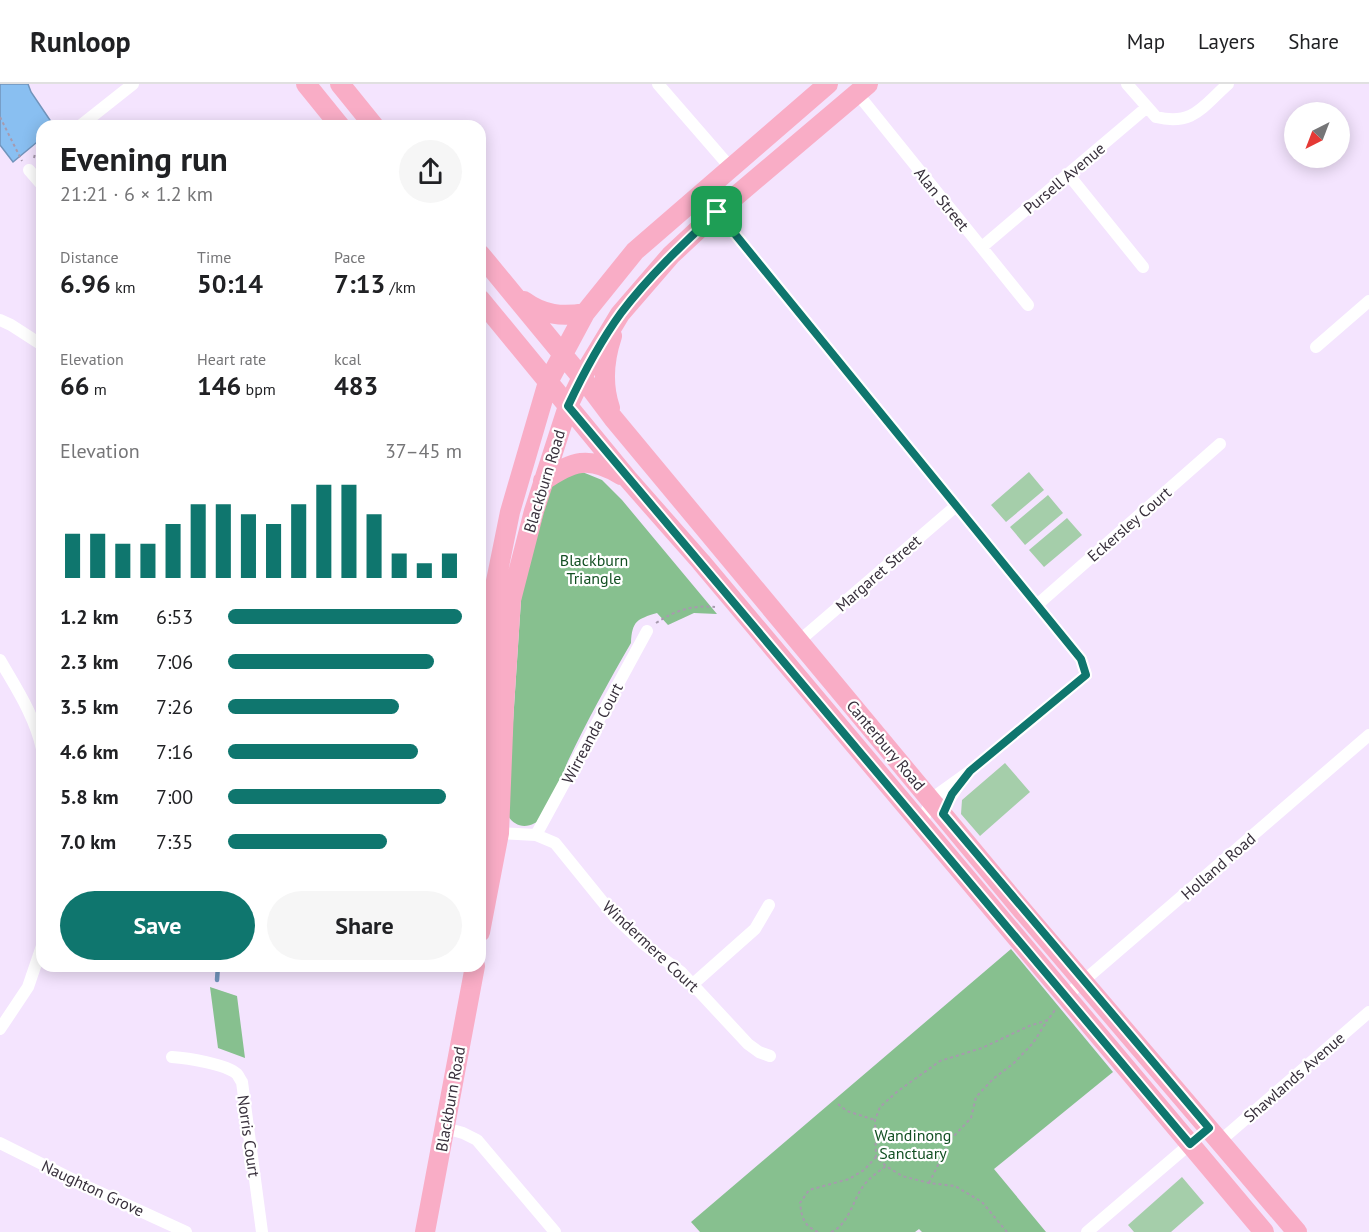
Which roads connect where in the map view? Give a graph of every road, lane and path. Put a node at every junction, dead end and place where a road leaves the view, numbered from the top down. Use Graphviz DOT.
graph roads {
  1 [pos="133,84"];
  2 [pos="306,84"];
  3 [pos="658,84"];
  4 [pos="828,84"];
  5 [pos="1127,84"];
  6 [pos="1228,84"];
  7 [pos="344,86"];
  8 [pos="862,88"];
  9 [pos="1146,108"];
  10 [pos="0,117"];
  11 [pos="88,120"];
  12 [pos="335,120"];
  13 [pos="370,120"];
  14 [pos="730,167"];
  15 [pos="29,170"];
  16 [pos="1068,174"];
  17 [pos="36,178"];
  18 [pos="717,212"];
  19 [pos="982,248"];
  20 [pos="486,261"];
  21 [pos="1143,267"];
  22 [pos="510,291"];
  23 [pos="1369,301"];
  24 [pos="1028,305"];
  25 [pos="486,306"];
  26 [pos="585,313"];
  27 [pos="620,314"];
  28 [pos="0,320"];
  29 [pos="36,341"];
  30 [pos="1316,347"];
  31 [pos="563,354"];
  32 [pos="582,377"];
  33 [pos="548,382"];
  34 [pos="568,406"];
  35 [pos="613,418"];
  36 [pos="1220,444"];
  37 [pos="628,479"];
  38 [pos="543,481"];
  39 [pos="956,506"];
  40 [pos="1037,605"];
  41 [pos="722,608"];
  42 [pos="647,631"];
  43 [pos="799,641"];
  44 [pos="0,660"];
  45 [pos="490,706"];
  46 [pos="36,727"];
  47 [pos="1369,735"];
  48 [pos="486,751"];
  49 [pos="503,759"];
  50 [pos="970,771"];
  51 [pos="486,791"];
  52 [pos="937,807"];
  53 [pos="486,814"];
  54 [pos="922,824"];
  55 [pos="490,833"];
  56 [pos="536,835"];
  57 [pos="486,874"];
  58 [pos="769,905"];
  59 [pos="36,964"];
  60 [pos="473,972"];
  61 [pos="1084,981"];
  62 [pos="693,984"];
  63 [pos="1066,996"];
  64 [pos="1369,1012"];
  65 [pos="1048,1020"];
  66 [pos="0,1029"];
  67 [pos="770,1056"];
  68 [pos="172,1057"];
  69 [pos="838,1104"];
  70 [pos="876,1120"];
  71 [pos="445,1128"];
  72 [pos="1214,1135"];
  73 [pos="0,1143"];
  74 [pos="1190,1144"];
  75 [pos="876,1157"];
  76 [pos="886,1166"];
  77 [pos="929,1183"];
  78 [pos="186,1232"];
  79 [pos="262,1232"];
  80 [pos="425,1232"];
  81 [pos="555,1232"];
  82 [pos="818,1232"];
  83 [pos="831,1232"];
  84 [pos="1007,1232"];
  85 [pos="1087,1232"];
  86 [pos="1264,1232"];
  87 [pos="1297,1232"];
  1 -- 11 [label="street"];
  2 -- 12 [label="main road"];
  3 -- 14 [label="street"];
  4 -- 14 [label="main road, Blackburn Road"];
  5 -- 9 [label="street"];
  6 -- 9 [label="street"];
  7 -- 13 [label="main road"];
  8 -- 18 [label="main road, Blackburn Road"];
  8 -- 19 [label="street, Alan Street"];
  9 -- 16 [label="street, Pursell Avenue"];
  10 -- 15 [label="path"];
  14 -- 26 [label="main road, Blackburn Road"];
  15 -- 17 [label="street"];
  16 -- 19 [label="street, Pursell Avenue"];
  16 -- 21 [label="street"];
  18 -- 27 [label="main road, Blackburn Road"];
  18 -- 39 [label="street"];
  19 -- 24 [label="street, Alan Street"];
  20 -- 22 [label="main road, Canterbury Road"];
  22 -- 26 [label="main road"];
  22 -- 31 [label="main road, Canterbury Road"];
  23 -- 30 [label="street"];
  25 -- 33 [label="main road, Canterbury Road"];
  26 -- 31 [label="main road, Blackburn Road"];
  27 -- 32 [label="main road, Blackburn Road"];
  27 -- 35 [label="main road"];
  28 -- 29 [label="street"];
  31 -- 32 [label="main road, Canterbury Road"];
  31 -- 33 [label="main road, Blackburn Road"];
  32 -- 34 [label="main road, Blackburn Road"];
  32 -- 35 [label="main road, Canterbury Road"];
  33 -- 34 [label="main road, Canterbury Road"];
  33 -- 45 [label="main road, Blackburn Road"];
  34 -- 37 [label="main road, Canterbury Road"];
  34 -- 38 [label="main road, Blackburn Road"];
  35 -- 43 [label="main road, Canterbury Road"];
  36 -- 40 [label="street, Eckersley Court"];
  37 -- 38 [label="main road"];
  37 -- 54 [label="main road, Canterbury Road"];
  38 -- 45 [label="main road, Blackburn Road"];
  39 -- 40 [label="street"];
  39 -- 43 [label="street, Margaret Street"];
  40 -- 50 [label="street"];
  41 -- 42 [label="path"];
  42 -- 56 [label="street, Wirreanda Court"];
  43 -- 52 [label="main road, Canterbury Road"];
  44 -- 46 [label="street"];
  45 -- 48 [label="main road, Blackburn Road"];
  45 -- 49 [label="main road, Blackburn Road"];
  47 -- 61 [label="street, Holland Road"];
  49 -- 51 [label="main road"];
  49 -- 55 [label="main road, Blackburn Road"];
  50 -- 52 [label="street"];
  50 -- 52 [label="street"];
  52 -- 54 [label="street"];
  52 -- 61 [label="main road, Canterbury Road"];
  53 -- 55 [label="main road, Blackburn Road"];
  54 -- 63 [label="main road, Canterbury Road"];
  55 -- 56 [label="street, Windermere Court"];
  55 -- 57 [label="main road, Blackburn Road"];
  56 -- 62 [label="street, Windermere Court"];
  58 -- 62 [label="street"];
  59 -- 66 [label="street"];
  60 -- 71 [label="main road, Blackburn Road"];
  61 -- 63 [label="street, Holland Road"];
  61 -- 72 [label="main road, Canterbury Road"];
  62 -- 67 [label="street, Windermere Court"];
  63 -- 65 [label="path"];
  63 -- 74 [label="main road, Canterbury Road"];
  64 -- 72 [label="street, Shawlands Avenue"];
  65 -- 70 [label="path"];
  65 -- 77 [label="path"];
  68 -- 79 [label="street, Norris Court"];
  69 -- 70 [label="path"];
  70 -- 75 [label="path"];
  71 -- 80 [label="main road, Blackburn Road"];
  71 -- 81 [label="street"];
  72 -- 74 [label="main road"];
  72 -- 87 [label="main road, Canterbury Road"];
  73 -- 78 [label="street, Naughton Grove"];
  74 -- 85 [label="street"];
  74 -- 86 [label="main road, Canterbury Road"];
  75 -- 76 [label="path"];
  75 -- 82 [label="path"];
  76 -- 77 [label="path"];
  76 -- 83 [label="path"];
  77 -- 84 [label="path"];
}
